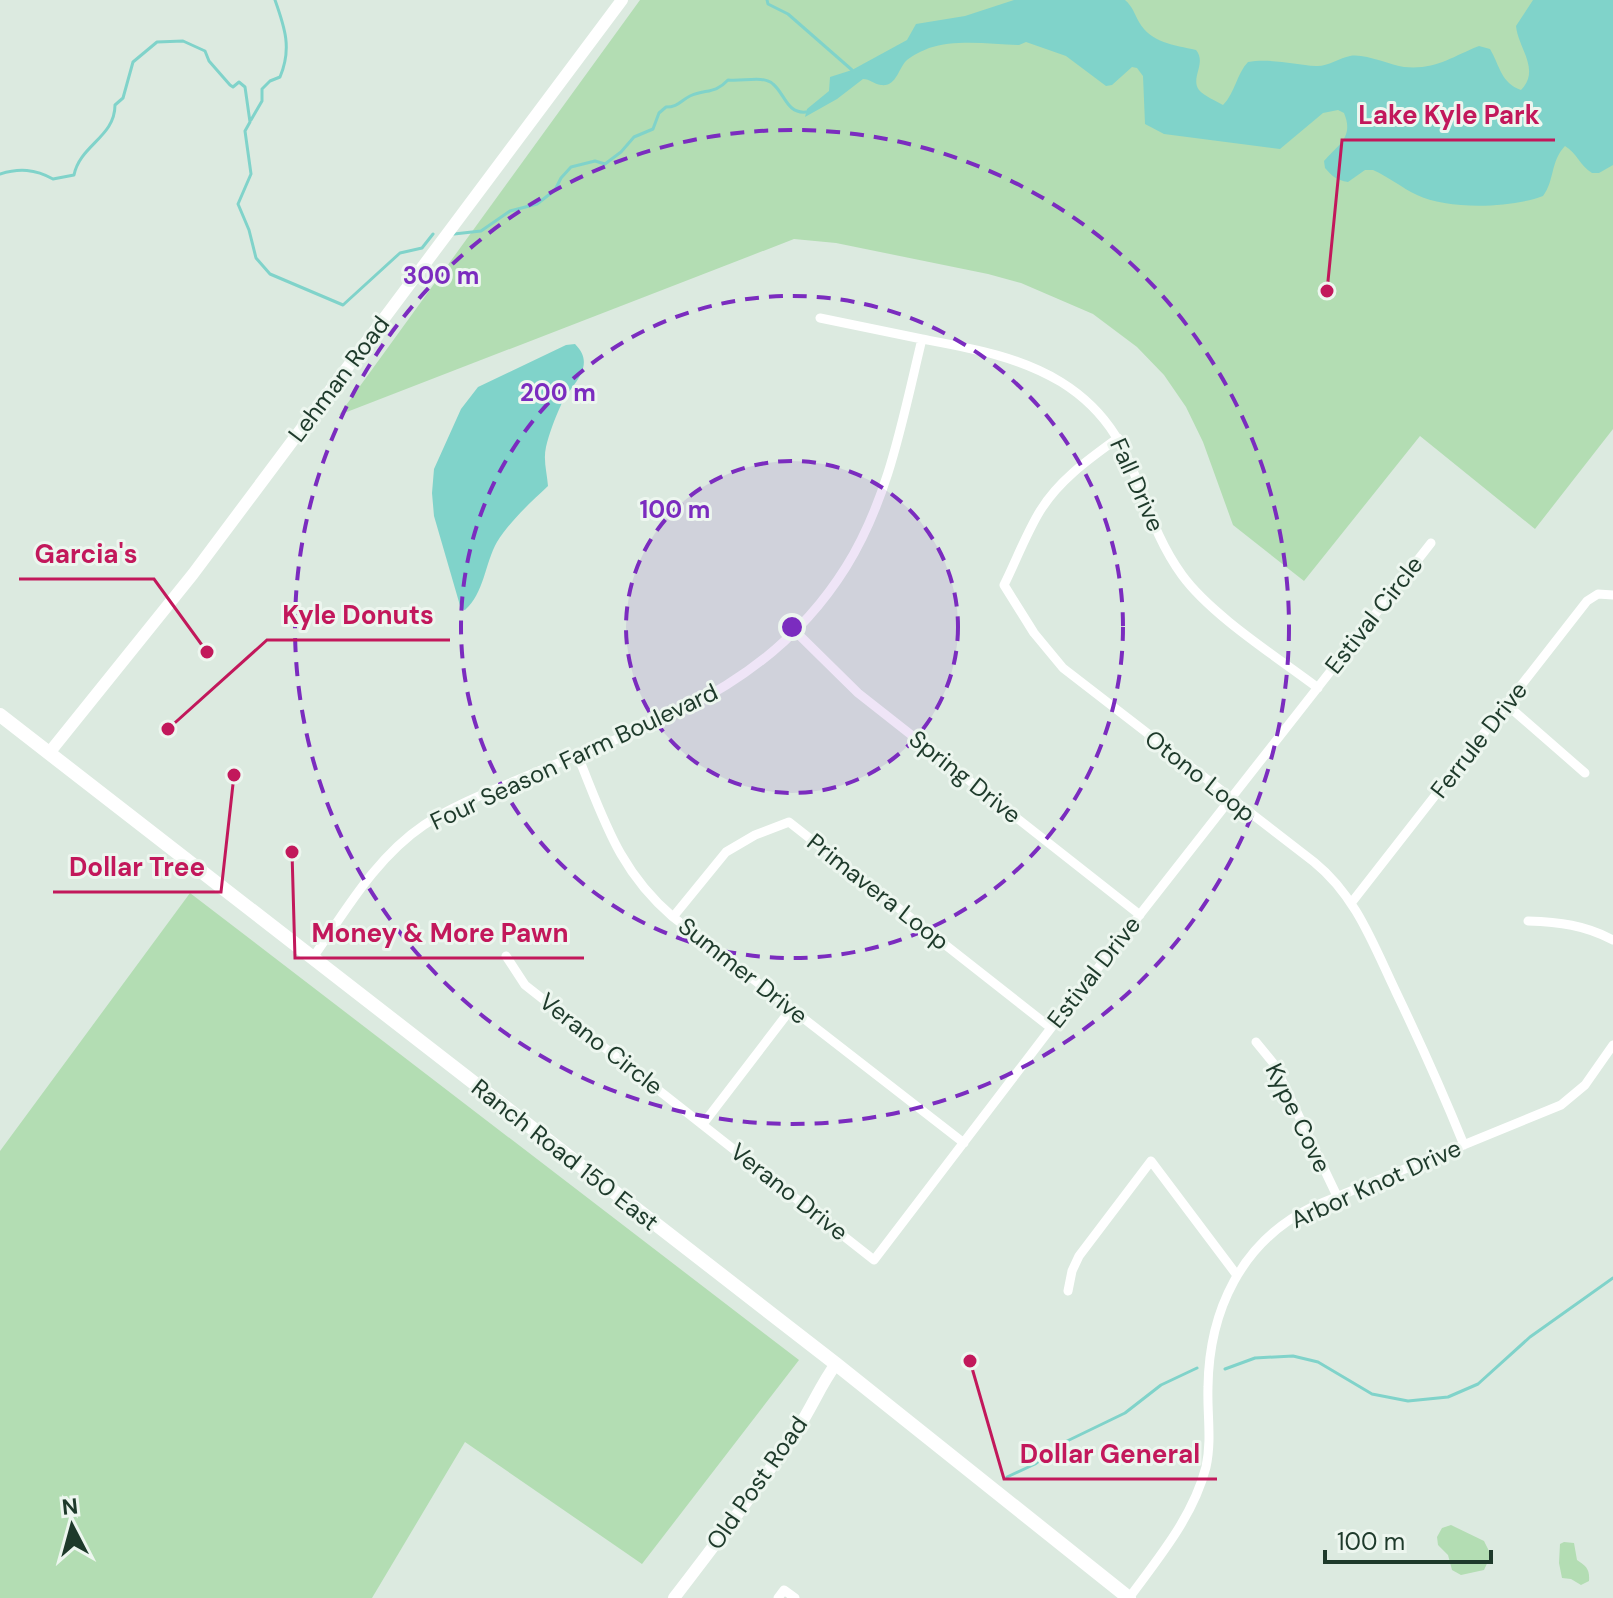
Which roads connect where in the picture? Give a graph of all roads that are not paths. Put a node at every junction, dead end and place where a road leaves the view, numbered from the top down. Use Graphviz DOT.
graph roads {
  1 [pos="622,0"];
  2 [pos="820,318"];
  3 [pos="922,339"];
  4 [pos="1118,438"];
  5 [pos="1431,543"];
  6 [pos="1613,595"];
  7 [pos="796,632"];
  8 [pos="1318,688"];
  9 [pos="1507,705"];
  10 [pos="0,715"];
  11 [pos="49,753"];
  12 [pos="577,754"];
  13 [pos="1585,773"];
  14 [pos="1230,800"];
  15 [pos="1352,902"];
  16 [pos="1140,915"];
  17 [pos="673,917"];
  18 [pos="1528,921"];
  19 [pos="1613,940"];
  20 [pos="506,956"];
  21 [pos="312,959"];
  22 [pos="791,1009"];
  23 [pos="1051,1028"];
  24 [pos="1256,1042"];
  25 [pos="1613,1045"];
  26 [pos="703,1124"];
  27 [pos="964,1143"];
  28 [pos="1464,1145"];
  29 [pos="1337,1196"];
  30 [pos="874,1260"];
  31 [pos="1236,1274"];
  32 [pos="1068,1291"];
  33 [pos="836,1364"];
  34 [pos="674,1598"];
  35 [pos="778,1598"];
  36 [pos="795,1598"];
  37 [pos="1129,1598"];
  1 -- 11 [label="street, Lehman Road"];
  2 -- 3 [label="street, Fall Drive"];
  3 -- 4 [label="street, Fall Drive"];
  3 -- 7 [label="street, Four Season Farm Boulevard"];
  4 -- 8 [label="street, Fall Drive"];
  4 -- 14 [label="street, Otono Loop"];
  5 -- 8 [label="street, Estival Circle"];
  6 -- 9 [label="street, Ferrule Drive"];
  7 -- 12 [label="street, Four Season Farm Boulevard"];
  7 -- 16 [label="street, Spring Drive"];
  8 -- 14 [label="street, Estival Drive"];
  9 -- 13 [label="street"];
  9 -- 15 [label="street, Ferrule Drive"];
  10 -- 11 [label="main road, Ranch Road 150 East"];
  11 -- 21 [label="main road, Ranch Road 150 East"];
  12 -- 17 [label="street, Summer Drive"];
  12 -- 21 [label="street, Four Season Farm Boulevard"];
  14 -- 15 [label="street, Otono Loop"];
  14 -- 16 [label="street, Estival Drive"];
  15 -- 28 [label="street, Otono Loop"];
  16 -- 23 [label="street, Estival Drive"];
  17 -- 22 [label="street, Summer Drive"];
  17 -- 23 [label="street, Primavera Loop"];
  18 -- 19 [label="street"];
  20 -- 26 [label="street, Verano Circle"];
  21 -- 33 [label="main road, Ranch Road 150 East"];
  22 -- 26 [label="street"];
  22 -- 27 [label="street, Summer Drive"];
  23 -- 27 [label="street, Estival Drive"];
  24 -- 29 [label="street, Kype Cove"];
  25 -- 28 [label="street, Arbor Knot Drive"];
  26 -- 30 [label="street, Verano Drive"];
  27 -- 30 [label="street, Estival Drive"];
  28 -- 29 [label="street, Arbor Knot Drive"];
  29 -- 31 [label="street, Arbor Knot Drive"];
  31 -- 32 [label="street"];
  31 -- 37 [label="street, Arbor Knot Drive"];
  33 -- 34 [label="street, Old Post Road"];
  33 -- 37 [label="main road, Ranch Road 150 East"];
  35 -- 36 [label="street"];
}
